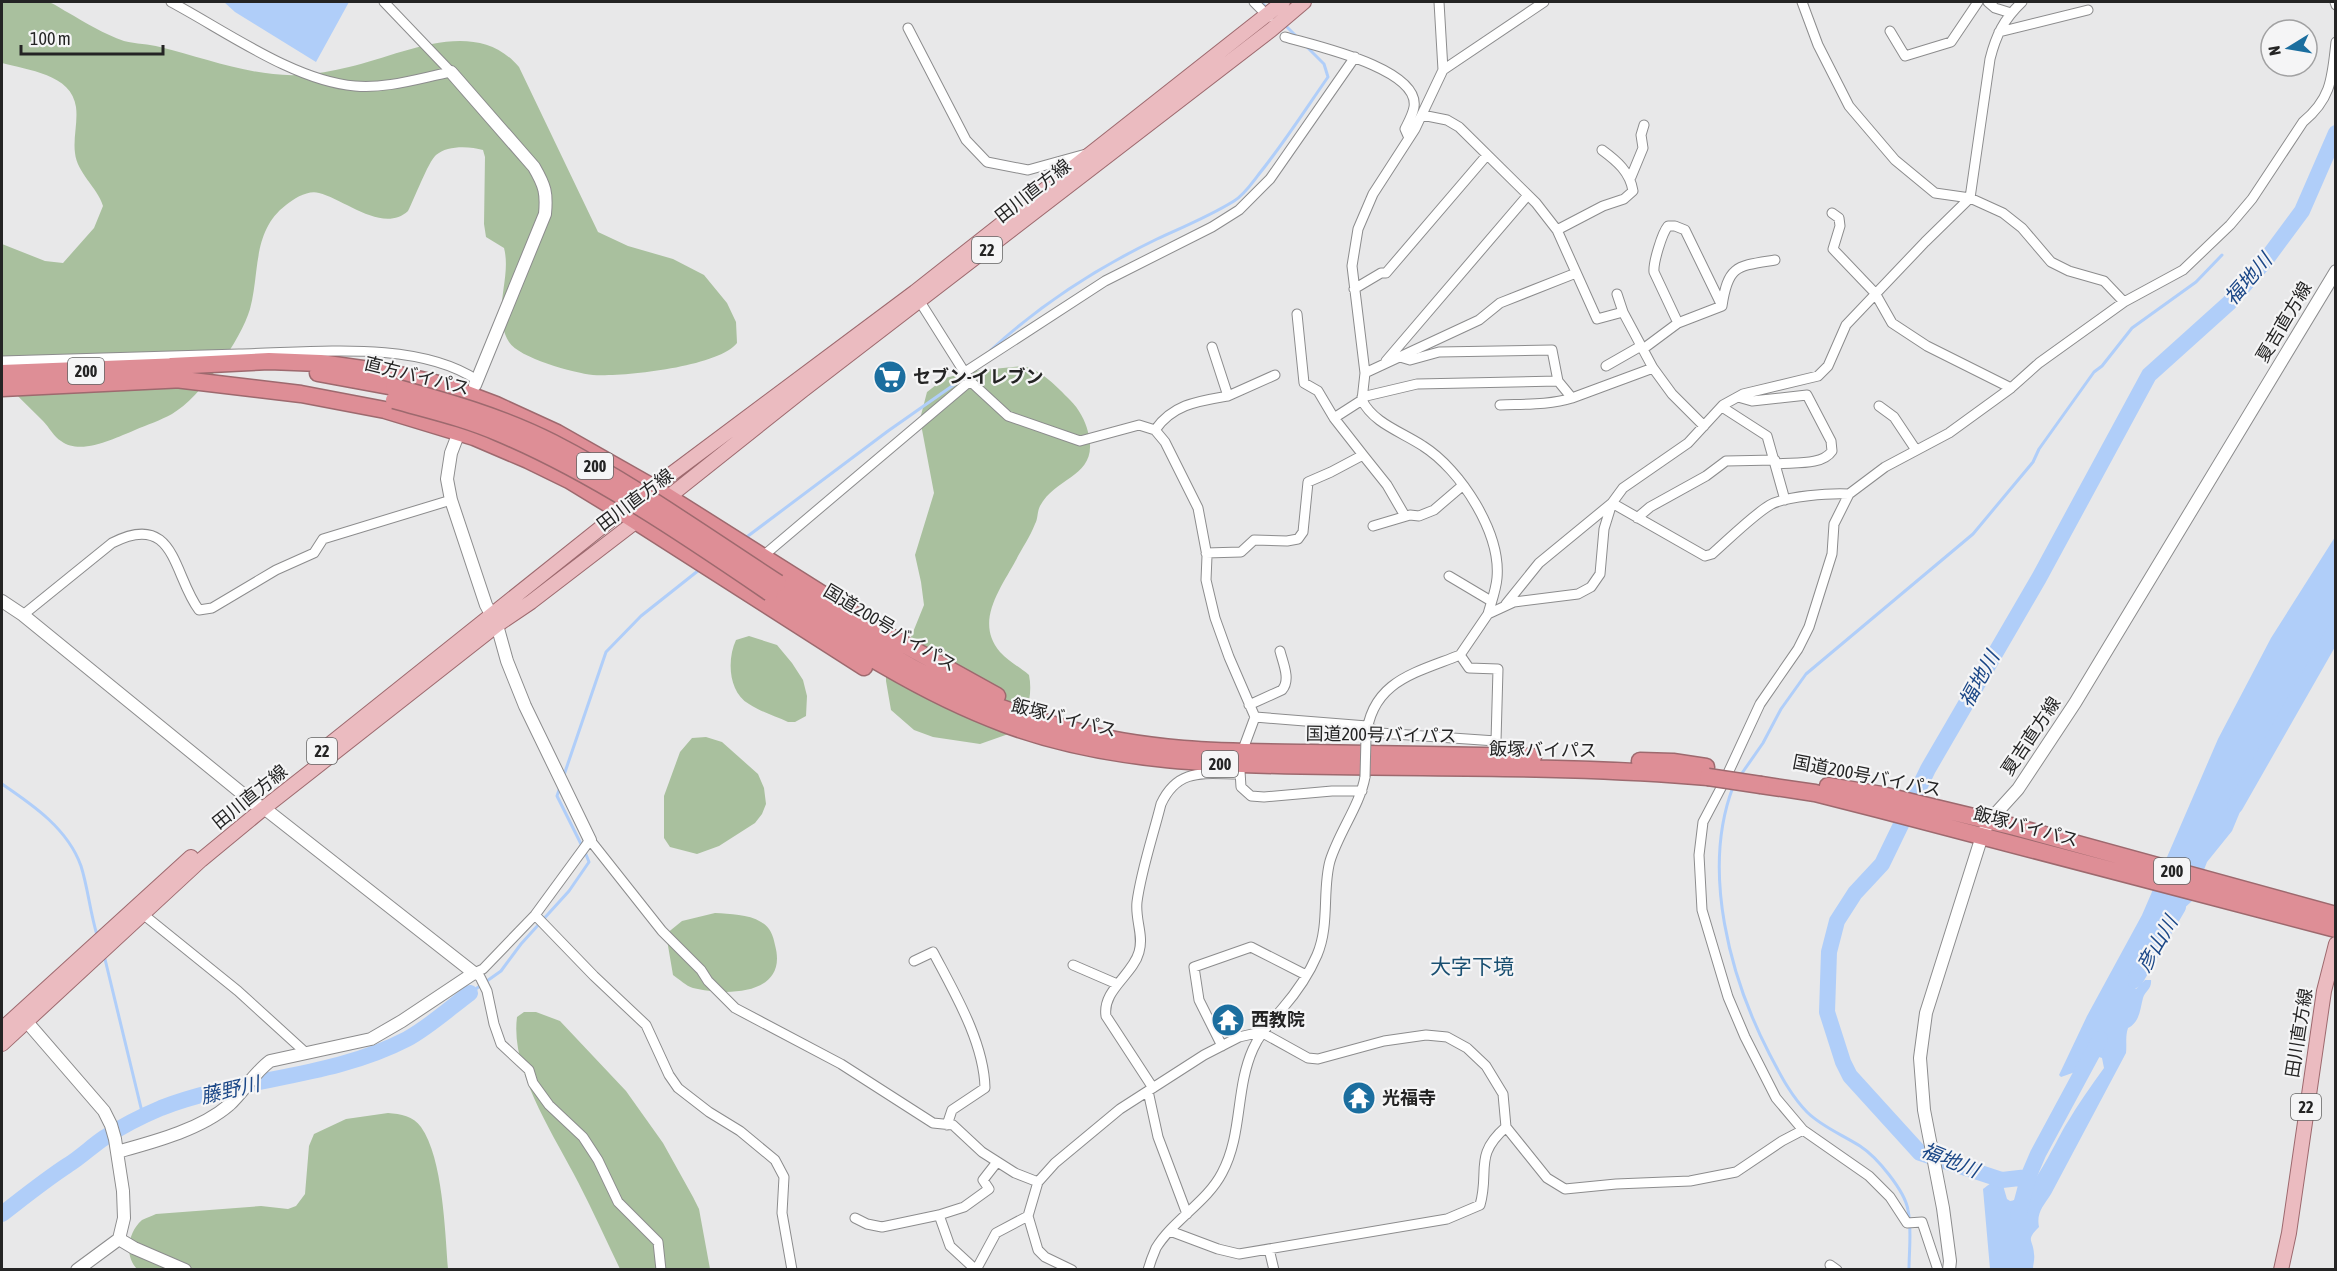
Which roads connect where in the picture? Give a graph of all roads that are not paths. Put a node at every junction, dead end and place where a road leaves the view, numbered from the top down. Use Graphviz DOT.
graph roads {
  1 [pos="171,2"];
  2 [pos="384,2"];
  3 [pos="1254,2"];
  4 [pos="1283,2"];
  5 [pos="1304,2"];
  6 [pos="1439,2"];
  7 [pos="1544,2"];
  8 [pos="1802,2"];
  9 [pos="1978,2"];
  10 [pos="1988,2"];
  11 [pos="2022,2"];
  12 [pos="2088,10"];
  13 [pos="2011,13"];
  14 [pos="1267,14"];
  15 [pos="908,28"];
  16 [pos="1281,31"];
  17 [pos="1890,31"];
  18 [pos="1999,32"];
  19 [pos="2336,42"];
  20 [pos="1355,57"];
  21 [pos="1443,70"];
  22 [pos="451,72"];
  23 [pos="1422,115"];
  24 [pos="1644,126"];
  25 [pos="1409,138"];
  26 [pos="1602,150"];
  27 [pos="1091,153"];
  28 [pos="1487,155"];
  29 [pos="1630,177"];
  30 [pos="1528,195"];
  31 [pos="1970,198"];
  32 [pos="1832,213"];
  33 [pos="1557,230"];
  34 [pos="1775,260"];
  35 [pos="2336,272"];
  36 [pos="1576,273"];
  37 [pos="1354,289"];
  38 [pos="1875,293"];
  39 [pos="1617,294"];
  40 [pos="917,297"];
  41 [pos="2124,302"];
  42 [pos="1722,306"];
  43 [pos="1623,312"];
  44 [pos="1297,314"];
  45 [pos="1678,323"];
  46 [pos="1212,347"];
  47 [pos="1642,347"];
  48 [pos="1400,357"];
  49 [pos="2,361"];
  50 [pos="1383,365"];
  51 [pos="1606,366"];
  52 [pos="1653,368"];
  53 [pos="2,373"];
  54 [pos="173,373"];
  55 [pos="1365,373"];
  56 [pos="1275,375"];
  57 [pos="968,376"];
  58 [pos="1558,381"];
  59 [pos="476,382"];
  60 [pos="74,385"];
  61 [pos="2,388"];
  62 [pos="2011,388"];
  63 [pos="2,396"];
  64 [pos="1228,396"];
  65 [pos="1738,397"];
  66 [pos="1362,398"];
  67 [pos="1572,398"];
  68 [pos="1500,405"];
  69 [pos="1879,406"];
  70 [pos="1722,407"];
  71 [pos="1334,418"];
  72 [pos="1704,426"];
  73 [pos="1155,430"];
  74 [pos="456,440"];
  75 [pos="1916,450"];
  76 [pos="1363,455"];
  77 [pos="1775,462"];
  78 [pos="1462,486"];
  79 [pos="661,493"];
  80 [pos="1849,494"];
  81 [pos="451,500"];
  82 [pos="1785,500"];
  83 [pos="1612,503"];
  84 [pos="620,511"];
  85 [pos="1405,516"];
  86 [pos="1637,518"];
  87 [pos="636,522"];
  88 [pos="1373,526"];
  89 [pos="1206,553"];
  90 [pos="763,555"];
  91 [pos="1449,576"];
  92 [pos="774,588"];
  93 [pos="2,601"];
  94 [pos="1491,601"];
  95 [pos="1505,606"];
  96 [pos="1488,614"];
  97 [pos="23,615"];
  98 [pos="495,620"];
  99 [pos="1280,651"];
  100 [pos="1460,655"];
  101 [pos="1249,705"];
  102 [pos="1255,717"];
  103 [pos="1034,718"];
  104 [pos="1006,725"];
  105 [pos="1367,726"];
  106 [pos="1241,764"];
  107 [pos="1362,791"];
  108 [pos="259,806"];
  109 [pos="1986,828"];
  110 [pos="590,840"];
  111 [pos="139,911"];
  112 [pos="535,915"];
  113 [pos="2331,921"];
  114 [pos="2336,944"];
  115 [pos="914,961"];
  116 [pos="1073,965"];
  117 [pos="474,973"];
  118 [pos="1306,975"];
  119 [pos="1117,984"];
  120 [pos="23,1017"];
  121 [pos="2,1029"];
  122 [pos="1261,1032"];
  123 [pos="2,1044"];
  124 [pos="1222,1046"];
  125 [pos="305,1052"];
  126 [pos="1150,1090"];
  127 [pos="947,1125"];
  128 [pos="1506,1127"];
  129 [pos="1803,1130"];
  130 [pos="117,1152"];
  131 [pos="997,1162"];
  132 [pos="1038,1182"];
  133 [pos="1187,1214"];
  134 [pos="939,1215"];
  135 [pos="1028,1216"];
  136 [pos="855,1218"];
  137 [pos="1170,1231"];
  138 [pos="119,1239"];
  139 [pos="1269,1249"];
  140 [pos="77,1269"];
  141 [pos="185,1269"];
  142 [pos="661,1269"];
  143 [pos="792,1269"];
  144 [pos="976,1269"];
  145 [pos="1072,1269"];
  146 [pos="1148,1269"];
  147 [pos="1274,1269"];
  148 [pos="1938,1269"];
  149 [pos="1949,1269"];
  150 [pos="2281,1269"];
  1 -- 22 [label="street"];
  2 -- 22 [label="street"];
  3 -- 14 [label="street"];
  4 -- 14 [label="main road, 田川直方線 / 22"];
  5 -- 16 [label="main road, 田川直方線 / 22"];
  6 -- 21 [label="street"];
  7 -- 21 [label="street"];
  8 -- 31 [label="street"];
  9 -- 17 [label="street"];
  10 -- 13 [label="street"];
  11 -- 13 [label="street"];
  12 -- 18 [label="street"];
  13 -- 18 [label="street"];
  14 -- 16 [label="street"];
  14 -- 27 [label="main road, 田川直方線 / 22"];
  15 -- 27 [label="street"];
  16 -- 20 [label="street"];
  16 -- 40 [label="main road, 田川直方線 / 22"];
  18 -- 31 [label="street"];
  19 -- 41 [label="street"];
  20 -- 25 [label="street"];
  20 -- 57 [label="street"];
  21 -- 23 [label="street"];
  22 -- 59 [label="street"];
  23 -- 25 [label="street"];
  23 -- 28 [label="street"];
  24 -- 29 [label="street"];
  25 -- 37 [label="street"];
  26 -- 29 [label="street"];
  27 -- 40 [label="main road, 田川直方線 / 22"];
  28 -- 30 [label="street"];
  28 -- 37 [label="street"];
  29 -- 33 [label="street"];
  30 -- 33 [label="street"];
  30 -- 50 [label="street"];
  31 -- 38 [label="street"];
  31 -- 41 [label="street"];
  32 -- 38 [label="street"];
  33 -- 36 [label="street"];
  34 -- 42 [label="street"];
  35 -- 109 [label="street, 夏吉直方線"];
  36 -- 43 [label="street"];
  36 -- 48 [label="street"];
  37 -- 55 [label="street"];
  38 -- 62 [label="street"];
  38 -- 65 [label="street"];
  39 -- 43 [label="street"];
  40 -- 57 [label="street"];
  40 -- 79 [label="main road, 田川直方線 / 22"];
  41 -- 62 [label="street"];
  42 -- 45 [label="street"];
  42 -- 45 [label="street"];
  43 -- 47 [label="street"];
  44 -- 71 [label="street"];
  45 -- 47 [label="street"];
  46 -- 64 [label="street"];
  47 -- 51 [label="street"];
  47 -- 52 [label="street"];
  48 -- 50 [label="street"];
  48 -- 58 [label="street"];
  49 -- 59 [label="street"];
  50 -- 55 [label="street"];
  52 -- 67 [label="street"];
  52 -- 72 [label="street"];
  53 -- 54 [label="highway, 直方バイパス / 200"];
  54 -- 60 [label="highway, 直方バイパス / 200"];
  54 -- 79 [label="highway"];
  54 -- 84 [label="highway"];
  54 -- 92 [label="highway, 直方バイパス / 200, bridge"];
  55 -- 66 [label="street"];
  56 -- 64 [label="street"];
  57 -- 73 [label="street"];
  57 -- 90 [label="street"];
  58 -- 66 [label="street"];
  58 -- 67 [label="street"];
  60 -- 61 [label="highway, 直方バイパス / 200"];
  60 -- 63 [label="highway"];
  62 -- 75 [label="street"];
  64 -- 73 [label="street"];
  65 -- 70 [label="street"];
  65 -- 77 [label="street"];
  66 -- 71 [label="street"];
  66 -- 78 [label="street"];
  67 -- 68 [label="street"];
  69 -- 75 [label="street"];
  70 -- 72 [label="street"];
  70 -- 77 [label="street"];
  71 -- 76 [label="street"];
  72 -- 83 [label="street"];
  73 -- 89 [label="street"];
  74 -- 81 [label="street"];
  75 -- 80 [label="street"];
  76 -- 85 [label="street"];
  76 -- 89 [label="street"];
  77 -- 82 [label="street"];
  77 -- 86 [label="street"];
  78 -- 85 [label="street"];
  78 -- 94 [label="street"];
  79 -- 84 [label="main road, 田川直方線 / 22"];
  79 -- 87 [label="main road, 田川直方線 / 22"];
  79 -- 90 [label="highway"];
  80 -- 82 [label="street"];
  80 -- 129 [label="street"];
  81 -- 97 [label="street"];
  81 -- 98 [label="street"];
  82 -- 86 [label="street"];
  83 -- 86 [label="street"];
  83 -- 95 [label="street"];
  83 -- 95 [label="street"];
  84 -- 87 [label="highway"];
  84 -- 98 [label="main road, 田川直方線 / 22"];
  85 -- 88 [label="street"];
  87 -- 98 [label="main road, 田川直方線 / 22"];
  87 -- 104 [label="highway"];
  89 -- 101 [label="street"];
  90 -- 103 [label="highway"];
  91 -- 94 [label="street"];
  92 -- 103 [label="highway, 国道200号バイパス / 200"];
  92 -- 104 [label="highway, 飯塚バイパス / 200"];
  93 -- 97 [label="street"];
  94 -- 96 [label="street"];
  95 -- 96 [label="street"];
  96 -- 100 [label="street"];
  97 -- 108 [label="street"];
  98 -- 108 [label="main road, 田川直方線 / 22"];
  98 -- 110 [label="street"];
  99 -- 101 [label="street"];
  100 -- 105 [label="street"];
  100 -- 105 [label="street"];
  101 -- 102 [label="street"];
  102 -- 105 [label="street"];
  102 -- 106 [label="street"];
  103 -- 106 [label="highway, 国道200号バイパス / 200"];
  104 -- 106 [label="highway, 飯塚バイパス / 200"];
  105 -- 107 [label="street, bridge"];
  106 -- 107 [label="street"];
  106 -- 109 [label="highway, 国道200号バイパス / 200"];
  106 -- 119 [label="street"];
  107 -- 118 [label="street"];
  108 -- 111 [label="main road, 田川直方線 / 22"];
  108 -- 117 [label="street"];
  109 -- 113 [label="highway, 国道200号バイパス / 200"];
  109 -- 149 [label="street, 夏吉直方線"];
  110 -- 112 [label="street"];
  110 -- 127 [label="street"];
  111 -- 120 [label="main road, 田川直方線 / 22"];
  111 -- 125 [label="street"];
  112 -- 117 [label="street"];
  112 -- 143 [label="street"];
  114 -- 150 [label="main road, 田川直方線 / 22"];
  115 -- 127 [label="street"];
  116 -- 119 [label="street"];
  117 -- 125 [label="street"];
  117 -- 142 [label="street"];
  118 -- 122 [label="street"];
  118 -- 124 [label="street"];
  119 -- 126 [label="street"];
  120 -- 121 [label="main road, 田川直方線 / 22"];
  120 -- 123 [label="main road, 田川直方線 / 22"];
  120 -- 130 [label="street"];
  122 -- 124 [label="street"];
  122 -- 128 [label="street"];
  122 -- 133 [label="street"];
  124 -- 126 [label="street"];
  125 -- 130 [label="street"];
  126 -- 132 [label="street"];
  126 -- 133 [label="street"];
  127 -- 131 [label="street"];
  128 -- 129 [label="street"];
  128 -- 139 [label="street"];
  129 -- 148 [label="street"];
  130 -- 138 [label="street"];
  131 -- 132 [label="street"];
  131 -- 134 [label="street"];
  132 -- 135 [label="street"];
  133 -- 137 [label="street"];
  134 -- 136 [label="street"];
  134 -- 144 [label="street"];
  135 -- 144 [label="street"];
  135 -- 145 [label="street"];
  137 -- 139 [label="street"];
  137 -- 146 [label="street"];
  138 -- 140 [label="street"];
  138 -- 141 [label="street"];
  139 -- 147 [label="street"];
}
